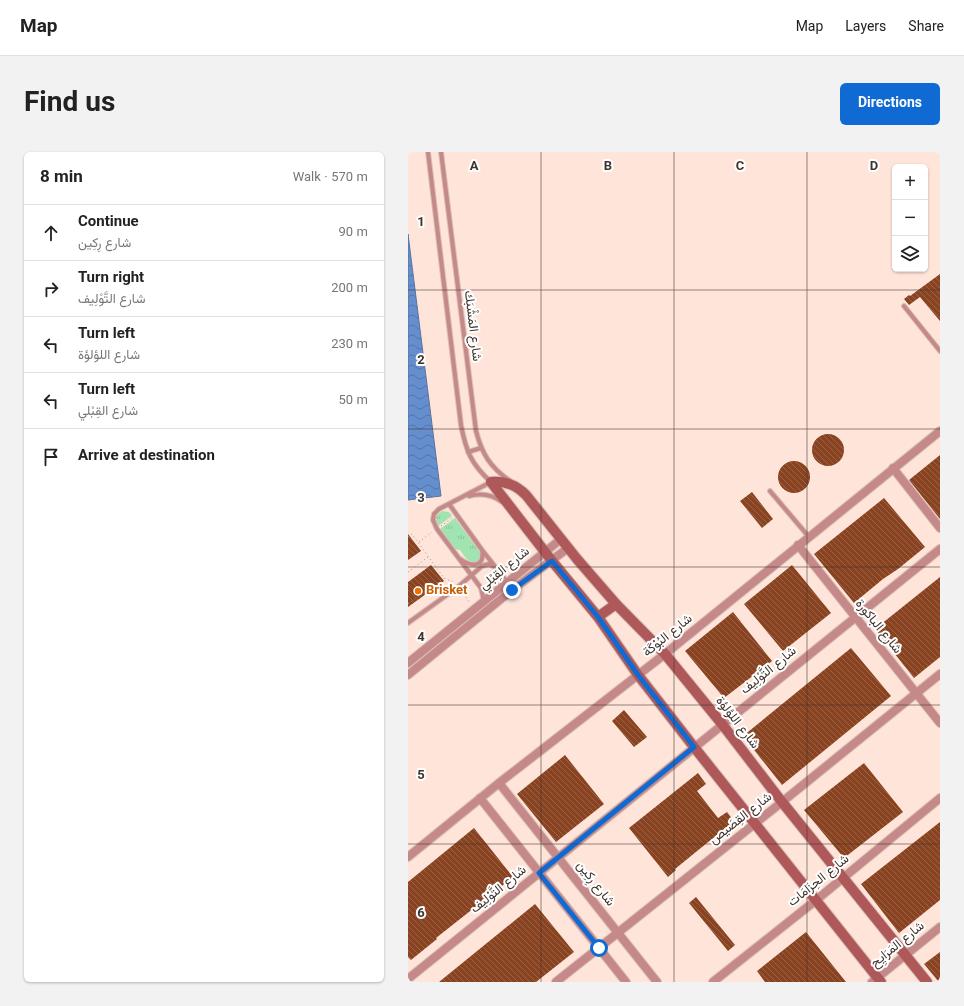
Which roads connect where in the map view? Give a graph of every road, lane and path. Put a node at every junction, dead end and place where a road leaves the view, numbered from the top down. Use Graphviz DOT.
graph roads {
  1 [pos="428,152"];
  2 [pos="441,152"];
  3 [pos="904,306"];
  4 [pos="940,351"];
  5 [pos="940,431"];
  6 [pos="481,448"];
  7 [pos="468,452"];
  8 [pos="893,468"];
  9 [pos="491,482"];
  10 [pos="518,487"];
  11 [pos="770,491"];
  12 [pos="461,498"];
  13 [pos="449,504"];
  14 [pos="509,507"];
  15 [pos="940,528"];
  16 [pos="808,537"];
  17 [pos="408,538"];
  18 [pos="561,539"];
  19 [pos="798,545"];
  20 [pos="568,548"];
  21 [pos="940,549"];
  22 [pos="482,550"];
  23 [pos="545,552"];
  24 [pos="455,554"];
  25 [pos="429,556"];
  26 [pos="552,561"];
  27 [pos="495,567"];
  28 [pos="408,572"];
  29 [pos="471,575"];
  30 [pos="444,578"];
  31 [pos="455,584"];
  32 [pos="510,586"];
  33 [pos="460,589"];
  34 [pos="484,602"];
  35 [pos="470,603"];
  36 [pos="408,604"];
  37 [pos="616,604"];
  38 [pos="598,617"];
  39 [pos="855,617"];
  40 [pos="408,623"];
  41 [pos="665,654"];
  42 [pos="408,663"];
  43 [pos="940,674"];
  44 [pos="408,675"];
  45 [pos="638,675"];
  46 [pos="916,693"];
  47 [pos="940,723"];
  48 [pos="722,724"];
  49 [pos="694,747"];
  50 [pos="499,783"];
  51 [pos="480,798"];
  52 [pos="940,798"];
  53 [pos="782,802"];
  54 [pos="754,824"];
  55 [pos="408,857"];
  56 [pos="558,858"];
  57 [pos="539,873"];
  58 [pos="844,877"];
  59 [pos="815,901"];
  60 [pos="940,927"];
  61 [pos="618,933"];
  62 [pos="599,948"];
  63 [pos="906,955"];
  64 [pos="410,978"];
  65 [pos="877,981"];
  66 [pos="556,982"];
  67 [pos="626,982"];
  68 [pos="657,982"];
  69 [pos="713,982"];
  70 [pos="927,982"];
  1 -- 7 [label="lane, شارع المَشْبَك"];
  2 -- 6 [label="lane, شارع المَشْبَك"];
  3 -- 4 [label="lane"];
  5 -- 8 [label="street, شارع البُوْكَة"];
  6 -- 7 [label="lane"];
  6 -- 10 [label="lane, شارع المَشْبَك"];
  7 -- 9 [label="lane, شارع المَشْبَك"];
  8 -- 15 [label="street"];
  8 -- 16 [label="street, شارع البُوْكَة"];
  9 -- 10 [label="street"];
  9 -- 12 [label="lane"];
  9 -- 14 [label="street"];
  10 -- 18 [label="street, شارع اللؤلؤة"];
  11 -- 16 [label="lane"];
  12 -- 13 [label="lane"];
  12 -- 14 [label="lane"];
  13 -- 22 [label="lane"];
  13 -- 24 [label="lane"];
  14 -- 23 [label="street"];
  16 -- 19 [label="street, شارع البُوْكَة"];
  17 -- 25 [label="path"];
  18 -- 20 [label="street, شارع اللؤلؤة"];
  18 -- 23 [label="street, شارع القِبْلي"];
  19 -- 39 [label="street, شارع الباكورة"];
  19 -- 41 [label="street, شارع البُوْكَة"];
  20 -- 26 [label="street, شارع القِبْلي"];
  20 -- 37 [label="street, شارع اللؤلؤة"];
  21 -- 39 [label="street, شارع التَّوْلِيف"];
  22 -- 24 [label="lane"];
  22 -- 27 [label="lane"];
  23 -- 26 [label="street"];
  23 -- 32 [label="street, شارع القِبْلي"];
  24 -- 29 [label="lane"];
  25 -- 28 [label="path"];
  25 -- 30 [label="path"];
  26 -- 32 [label="street, شارع القِبْلي"];
  26 -- 38 [label="street"];
  27 -- 29 [label="lane"];
  27 -- 32 [label="lane"];
  29 -- 34 [label="lane"];
  29 -- 40 [label="lane"];
  30 -- 31 [label="path"];
  30 -- 36 [label="path"];
  32 -- 34 [label="street, شارع القِبْلي"];
  32 -- 44 [label="street, شارع القِبْلي"];
  33 -- 35 [label="path"];
  34 -- 42 [label="street, شارع القِبْلي"];
  37 -- 38 [label="street"];
  37 -- 41 [label="street, شارع اللؤلؤة"];
  38 -- 45 [label="street"];
  39 -- 46 [label="street, شارع الباكورة"];
  39 -- 48 [label="street, شارع التَّوْلِيف"];
  41 -- 45 [label="street, شارع البُوْكَة"];
  41 -- 48 [label="street, شارع اللؤلؤة"];
  43 -- 46 [label="street, شارع القِصَيص"];
  45 -- 49 [label="street"];
  45 -- 50 [label="street, شارع البُوْكَة"];
  46 -- 47 [label="street, شارع الباكورة"];
  46 -- 53 [label="street, شارع القِصَيص"];
  48 -- 49 [label="street, شارع التَّوْلِيف"];
  48 -- 53 [label="street, شارع اللؤلؤة"];
  49 -- 54 [label="street"];
  49 -- 56 [label="street, شارع التَّوْلِيف"];
  50 -- 51 [label="street, شارع البُوْكَة"];
  50 -- 56 [label="street, شارع رِكِين"];
  51 -- 55 [label="street, شارع البُوْكَة"];
  51 -- 57 [label="street"];
  52 -- 58 [label="street, شارع الحِزَامَات"];
  53 -- 54 [label="street, شارع القِصَيص"];
  53 -- 58 [label="street, شارع اللؤلؤة"];
  54 -- 59 [label="street"];
  54 -- 61 [label="street, شارع القِصَيص"];
  56 -- 57 [label="street, شارع التَّوْلِيف"];
  56 -- 61 [label="street, شارع رِكِين"];
  57 -- 62 [label="street"];
  57 -- 64 [label="street, شارع التَّوْلِيف"];
  58 -- 59 [label="street, شارع الحِزَامَات"];
  58 -- 63 [label="street, شارع اللؤلؤة"];
  59 -- 65 [label="street"];
  59 -- 69 [label="street, شارع الحِزَامَات"];
  60 -- 63 [label="street, شارع المَرَايِح"];
  61 -- 62 [label="street, شارع القِصَيص"];
  61 -- 68 [label="street, شارع رِكِين"];
  62 -- 66 [label="street, شارع القِصَيص"];
  62 -- 67 [label="street"];
  63 -- 65 [label="street, شارع المَرَايِح"];
  63 -- 70 [label="street, شارع اللؤلؤة"];
}
